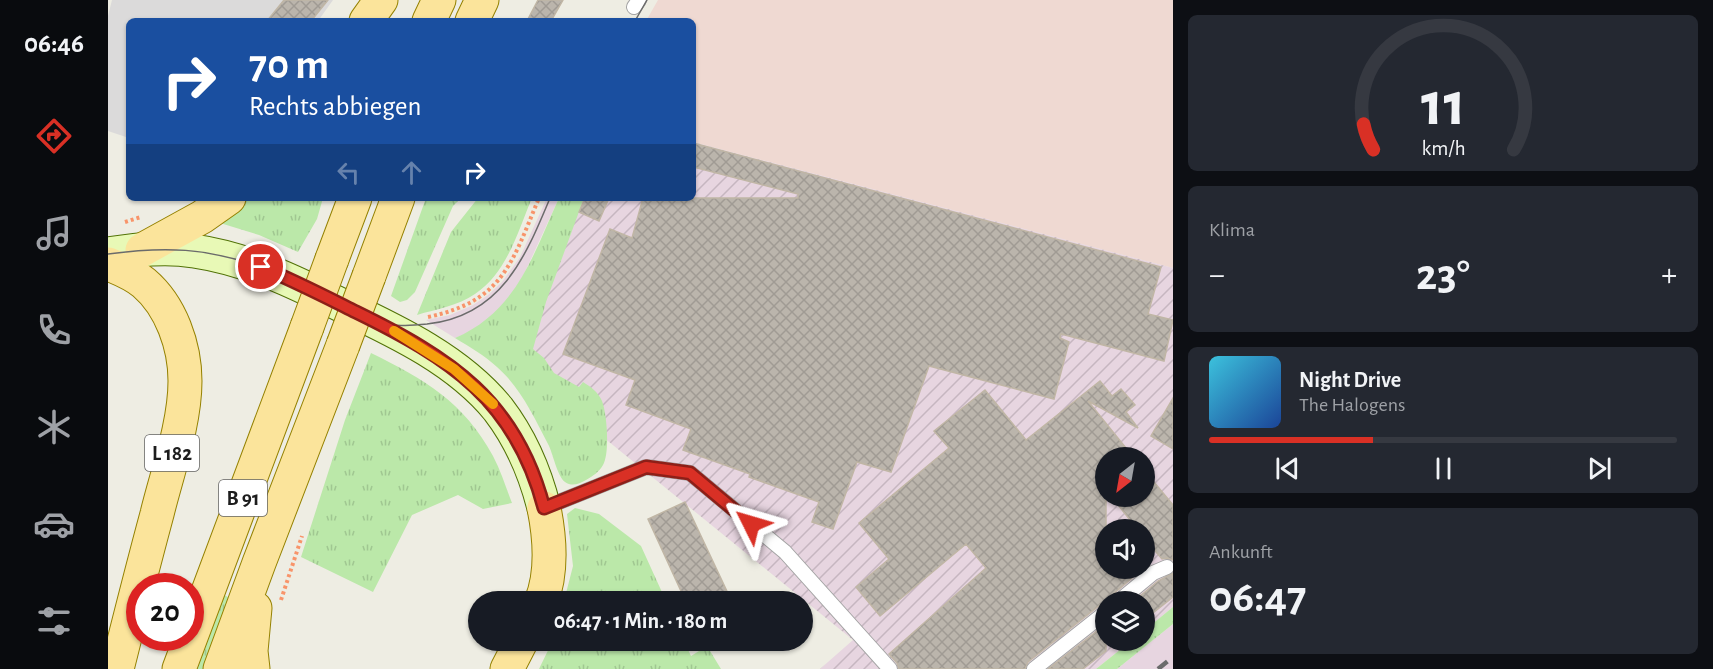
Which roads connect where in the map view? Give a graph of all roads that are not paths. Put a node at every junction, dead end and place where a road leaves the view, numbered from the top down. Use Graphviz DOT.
graph roads {
  1 [pos="381,0"];
  2 [pos="439,0"];
  3 [pos="482,0"];
  4 [pos="368,18"];
  5 [pos="430,18"];
  6 [pos="473,18"];
  7 [pos="224,201"];
  8 [pos="354,201"];
  9 [pos="397,201"];
  10 [pos="142,250"];
  11 [pos="108,254"];
  12 [pos="108,264"];
  13 [pos="544,508"];
  14 [pos="259,563"];
  15 [pos="1167,567"];
  16 [pos="544,591"];
  17 [pos="1131,591"];
  18 [pos="1095,621"];
  19 [pos="516,651"];
  20 [pos="117,669"];
  21 [pos="179,669"];
  22 [pos="220,669"];
  23 [pos="253,669"];
  24 [pos="507,669"];
  25 [pos="890,669"];
  26 [pos="1034,669"];
  1 -- 4 [label="main road"];
  2 -- 5 [label="main road"];
  3 -- 6 [label="main road"];
  7 -- 10 [label="main road"];
  8 -- 21 [label="main road, B 91, bridge"];
  9 -- 14 [label="main road, B 91, bridge"];
  10 -- 11 [label="main road"];
  10 -- 13 [label="main road"];
  12 -- 20 [label="main road, L 182"];
  13 -- 16 [label="main road"];
  13 -- 25 [label="lane"];
  14 -- 22 [label="main road, B 91"];
  14 -- 23 [label="main road"];
  15 -- 17 [label="lane"];
  18 -- 26 [label="lane"];
  19 -- 24 [label="main road"];
}
